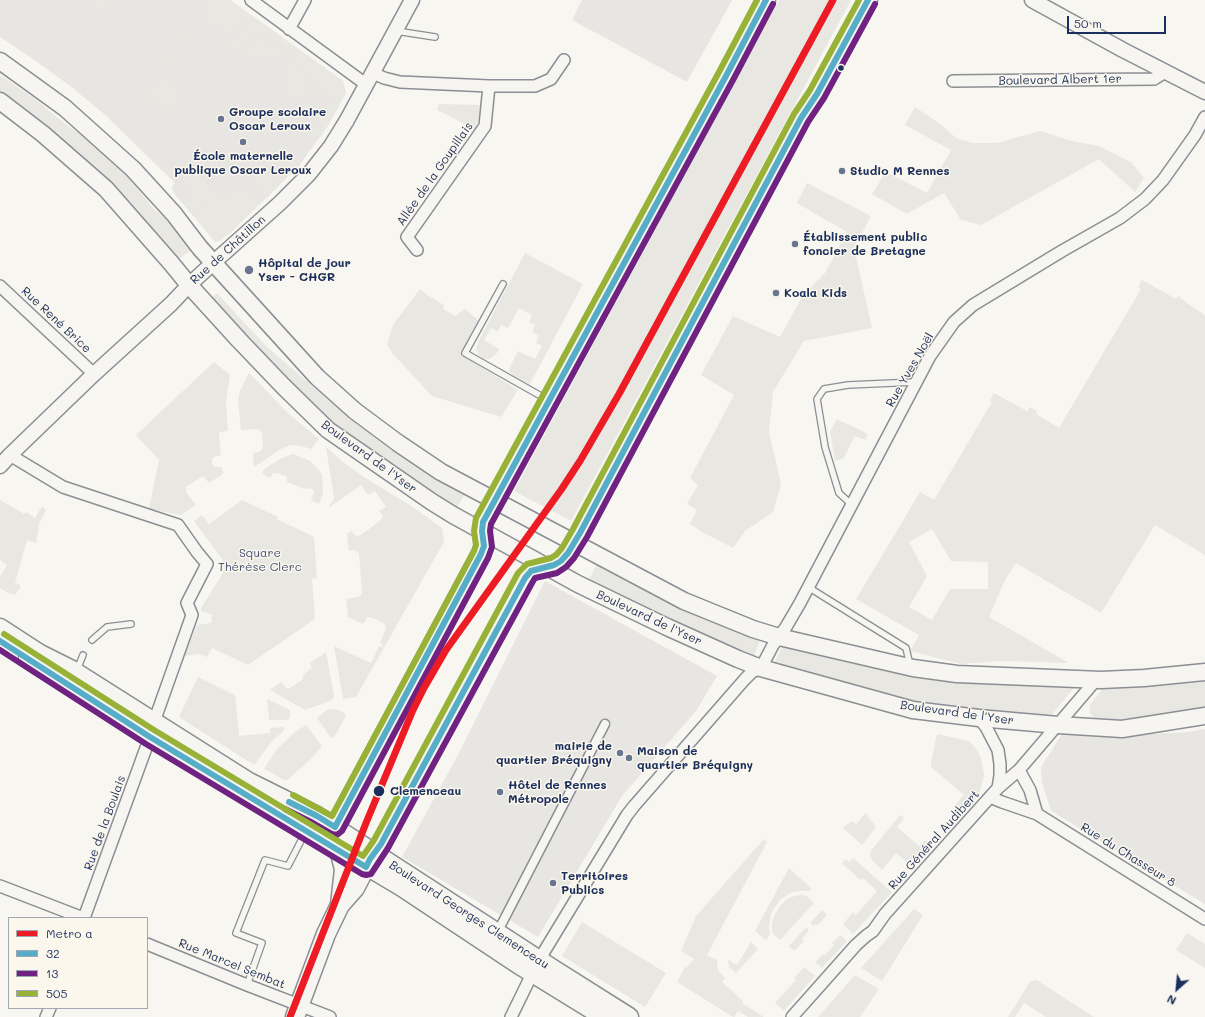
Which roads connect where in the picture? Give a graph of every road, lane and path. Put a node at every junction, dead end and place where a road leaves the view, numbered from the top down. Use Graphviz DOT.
graph roads {
  1 [pos="251,0"];
  2 [pos="305,0"];
  3 [pos="412,0"];
  4 [pos="766,0"];
  5 [pos="868,0"];
  6 [pos="1032,0"];
  7 [pos="289,29"];
  8 [pos="396,31"];
  9 [pos="435,37"];
  10 [pos="564,60"];
  11 [pos="0,61"];
  12 [pos="1165,72"];
  13 [pos="370,78"];
  14 [pos="953,81"];
  15 [pos="489,86"];
  16 [pos="1205,92"];
  17 [pos="0,101"];
  18 [pos="1205,117"];
  19 [pos="417,250"];
  20 [pos="214,262"];
  21 [pos="503,284"];
  22 [pos="189,285"];
  23 [pos="0,286"];
  24 [pos="94,374"];
  25 [pos="916,382"];
  26 [pos="550,401"];
  27 [pos="10,455"];
  28 [pos="0,466"];
  29 [pos="495,500"];
  30 [pos="851,504"];
  31 [pos="482,531"];
  32 [pos="575,543"];
  33 [pos="546,567"];
  34 [pos="808,587"];
  35 [pos="131,624"];
  36 [pos="0,628"];
  37 [pos="779,637"];
  38 [pos="92,640"];
  39 [pos="0,641"];
  40 [pos="83,655"];
  41 [pos="761,668"];
  42 [pos="913,668"];
  43 [pos="76,672"];
  44 [pos="1205,672"];
  45 [pos="1096,680"];
  46 [pos="1205,716"];
  47 [pos="979,718"];
  48 [pos="604,724"];
  49 [pos="1058,725"];
  50 [pos="152,730"];
  51 [pos="1019,770"];
  52 [pos="998,788"];
  53 [pos="990,797"];
  54 [pos="1037,814"];
  55 [pos="335,827"];
  56 [pos="306,830"];
  57 [pos="334,847"];
  58 [pos="370,860"];
  59 [pos="0,886"];
  60 [pos="340,905"];
  61 [pos="80,917"];
  62 [pos="83,917"];
  63 [pos="1205,919"];
  64 [pos="497,933"];
  65 [pos="148,944"];
  66 [pos="536,966"];
  67 [pos="247,985"];
  68 [pos="297,1011"];
  69 [pos="330,1017"];
  70 [pos="511,1017"];
  71 [pos="604,1017"];
  72 [pos="629,1017"];
  73 [pos="792,1017"];
  1 -- 7 [label="street"];
  2 -- 7 [label="street"];
  3 -- 8 [label="street, Rue de Châtillon"];
  4 -- 26 [label="main road"];
  5 -- 32 [label="main road"];
  6 -- 12 [label="street"];
  7 -- 13 [label="street"];
  8 -- 9 [label="lane"];
  8 -- 13 [label="street, Rue de Châtillon"];
  10 -- 15 [label="street"];
  11 -- 20 [label="main road"];
  12 -- 14 [label="street, Boulevard Albert 1er"];
  12 -- 16 [label="street"];
  13 -- 15 [label="street"];
  13 -- 20 [label="street, Rue de Châtillon"];
  15 -- 19 [label="street, Allée de la Goupillais"];
  17 -- 22 [label="main road, Boulevard de l'Yser"];
  18 -- 25 [label="street, Rue Yves Noël"];
  20 -- 22 [label="street, Rue de Châtillon"];
  20 -- 29 [label="main road"];
  21 -- 26 [label="lane"];
  22 -- 24 [label="street, Rue de Châtillon"];
  22 -- 31 [label="main road, Boulevard de l'Yser"];
  23 -- 24 [label="street, Rue René Brice"];
  24 -- 27 [label="street, Rue de Châtillon"];
  25 -- 30 [label="street, Rue Yves Noël"];
  25 -- 30 [label="lane"];
  26 -- 29 [label="main road"];
  27 -- 28 [label="street, Rue de Châtillon"];
  27 -- 50 [label="street, Rue de la Boulais"];
  29 -- 31 [label="main road"];
  29 -- 32 [label="main road"];
  30 -- 34 [label="street, Rue Yves Noël"];
  31 -- 33 [label="main road, Boulevard de l'Yser"];
  31 -- 55 [label="main road"];
  32 -- 33 [label="main road"];
  32 -- 37 [label="main road"];
  33 -- 41 [label="main road, Boulevard de l'Yser"];
  33 -- 58 [label="main road"];
  34 -- 37 [label="street, Rue Yves Noël"];
  34 -- 42 [label="lane"];
  35 -- 38 [label="lane"];
  36 -- 43 [label="main road, Boulevard Georges Clemenceau"];
  37 -- 41 [label="street, Rue Yves Noël"];
  37 -- 42 [label="main road"];
  39 -- 50 [label="main road, Boulevard Georges Clemenceau"];
  40 -- 43 [label="lane"];
  41 -- 47 [label="main road, Boulevard de l'Yser"];
  41 -- 66 [label="street"];
  42 -- 45 [label="main road"];
  43 -- 50 [label="main road, Boulevard Georges Clemenceau"];
  44 -- 45 [label="main road"];
  45 -- 49 [label="street, Rue Général Audibert"];
  46 -- 49 [label="main road, Boulevard de l'Yser"];
  47 -- 49 [label="main road, Boulevard de l'Yser"];
  47 -- 52 [label="street"];
  48 -- 64 [label="street"];
  49 -- 51 [label="street, Rue Général Audibert"];
  50 -- 55 [label="main road, Boulevard Georges Clemenceau"];
  50 -- 56 [label="main road, Boulevard Georges Clemenceau"];
  50 -- 62 [label="street, Rue de la Boulais"];
  51 -- 52 [label="street, Rue Général Audibert"];
  51 -- 54 [label="street"];
  52 -- 53 [label="street, Rue Général Audibert"];
  53 -- 54 [label="street, Rue du Chasseur 8"];
  53 -- 73 [label="street, Rue Général Audibert"];
  54 -- 63 [label="street, Rue du Chasseur 8"];
  55 -- 57 [label="main road"];
  55 -- 58 [label="main road, Boulevard Georges Clemenceau"];
  56 -- 57 [label="main road, Boulevard Georges Clemenceau"];
  56 -- 67 [label="lane"];
  57 -- 58 [label="main road, Boulevard Georges Clemenceau"];
  57 -- 60 [label="main road"];
  58 -- 60 [label="main road"];
  58 -- 64 [label="main road, Boulevard Georges Clemenceau"];
  58 -- 66 [label="main road, Boulevard Georges Clemenceau"];
  59 -- 61 [label="street"];
  60 -- 68 [label="main road"];
  64 -- 66 [label="main road, Boulevard Georges Clemenceau"];
  65 -- 67 [label="street, Rue Marcel Sembat"];
  66 -- 70 [label="street"];
  66 -- 71 [label="main road, Boulevard Georges Clemenceau"];
  66 -- 72 [label="main road, Boulevard Georges Clemenceau"];
  67 -- 68 [label="street, Rue Marcel Sembat"];
  68 -- 69 [label="street, Rue Marcel Sembat"];
}
